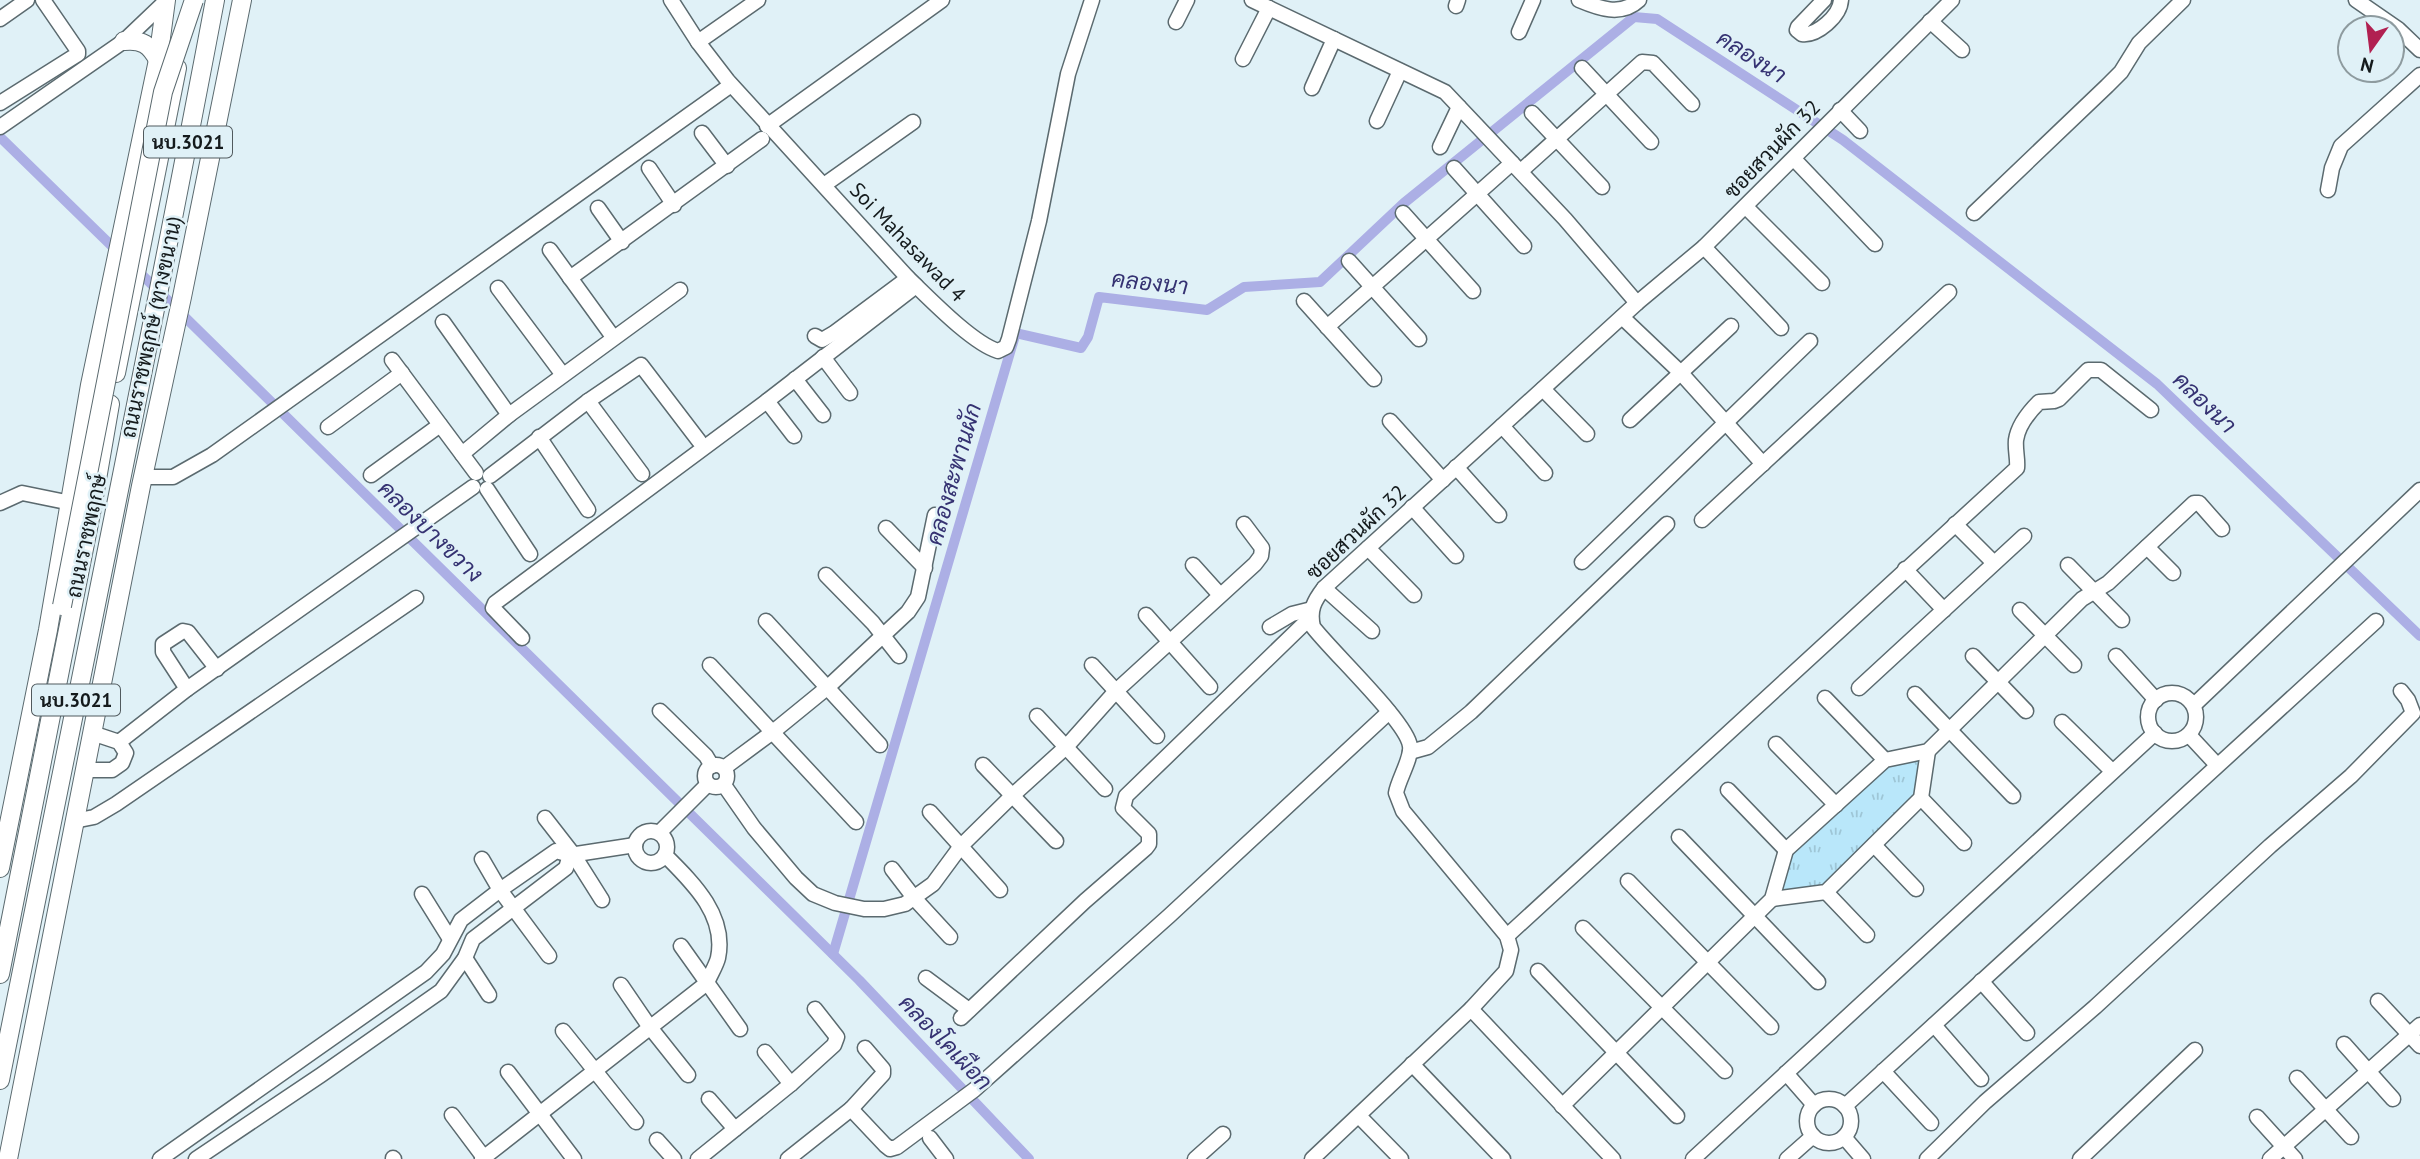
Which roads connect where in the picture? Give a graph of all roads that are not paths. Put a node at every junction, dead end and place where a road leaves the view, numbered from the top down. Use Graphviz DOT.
graph roads {
  1 [pos="27,0"];
  2 [pos="43,0"];
  3 [pos="166,0"];
  4 [pos="191,0"];
  5 [pos="215,0"];
  6 [pos="230,0"];
  7 [pos="242,0"];
  8 [pos="671,0"];
  9 [pos="758,0"];
  10 [pos="942,0"];
  11 [pos="1092,0"];
  12 [pos="1187,0"];
  13 [pos="1252,0"];
  14 [pos="1532,0"];
  15 [pos="1578,0"];
  16 [pos="1639,0"];
  17 [pos="1824,0"];
  18 [pos="1841,0"];
  19 [pos="1952,0"];
  20 [pos="2183,0"];
  21 [pos="2356,0"];
  22 [pos="1269,8"];
  23 [pos="0,19"];
  24 [pos="1930,21"];
  25 [pos="1177,22"];
  26 [pos="1519,32"];
  27 [pos="1334,39"];
  28 [pos="124,41"];
  29 [pos="698,42"];
  30 [pos="1962,50"];
  31 [pos="2420,50"];
  32 [pos="1243,59"];
  33 [pos="158,60"];
  34 [pos="1583,68"];
  35 [pos="1400,71"];
  36 [pos="2420,75"];
  37 [pos="731,85"];
  38 [pos="1312,88"];
  39 [pos="1607,95"];
  40 [pos="150,98"];
  41 [pos="0,103"];
  42 [pos="1692,104"];
  43 [pos="1459,107"];
  44 [pos="1840,110"];
  45 [pos="1532,113"];
  46 [pos="1377,121"];
  47 [pos="913,122"];
  48 [pos="0,127"];
  49 [pos="1860,131"];
  50 [pos="765,132"];
  51 [pos="702,133"];
  52 [pos="1556,138"];
  53 [pos="1651,142"];
  54 [pos="1440,147"];
  55 [pos="1794,159"];
  56 [pos="727,166"];
  57 [pos="1516,167"];
  58 [pos="649,168"];
  59 [pos="1454,168"];
  60 [pos="824,185"];
  61 [pos="1602,187"];
  62 [pos="2328,190"];
  63 [pos="1477,194"];
  64 [pos="674,205"];
  65 [pos="1746,207"];
  66 [pos="598,208"];
  67 [pos="1403,213"];
  68 [pos="1974,213"];
  69 [pos="1426,239"];
  70 [pos="622,242"];
  71 [pos="1875,244"];
  72 [pos="1524,246"];
  73 [pos="1703,247"];
  74 [pos="550,250"];
  75 [pos="1349,261"];
  76 [pos="570,278"];
  77 [pos="912,282"];
  78 [pos="1822,284"];
  79 [pos="1373,287"];
  80 [pos="498,288"];
  81 [pos="680,290"];
  82 [pos="1473,291"];
  83 [pos="1949,292"];
  84 [pos="1304,301"];
  85 [pos="1637,303"];
  86 [pos="1622,317"];
  87 [pos="443,322"];
  88 [pos="1731,326"];
  89 [pos="1327,327"];
  90 [pos="1781,328"];
  91 [pos="815,336"];
  92 [pos="613,337"];
  93 [pos="1419,339"];
  94 [pos="1810,341"];
  95 [pos="823,357"];
  96 [pos="392,360"];
  97 [pos="1680,372"];
  98 [pos="402,373"];
  99 [pos="563,376"];
  100 [pos="795,379"];
  101 [pos="1374,379"];
  102 [pos="1543,389"];
  103 [pos="850,393"];
  104 [pos="588,401"];
  105 [pos="767,401"];
  106 [pos="2151,410"];
  107 [pos="509,415"];
  108 [pos="823,415"];
  109 [pos="1630,420"];
  110 [pos="1390,421"];
  111 [pos="1727,422"];
  112 [pos="440,425"];
  113 [pos="1502,426"];
  114 [pos="328,427"];
  115 [pos="1587,434"];
  116 [pos="794,436"];
  117 [pos="539,437"];
  118 [pos="698,441"];
  119 [pos="462,454"];
  120 [pos="1763,464"];
  121 [pos="1456,467"];
  122 [pos="1545,473"];
  123 [pos="642,474"];
  124 [pos="371,475"];
  125 [pos="143,477"];
  126 [pos="1443,480"];
  127 [pos="481,481"];
  128 [pos="2420,490"];
  129 [pos="0,503"];
  130 [pos="71,503"];
  131 [pos="121,505"];
  132 [pos="1412,508"];
  133 [pos="588,510"];
  134 [pos="935,514"];
  135 [pos="1499,515"];
  136 [pos="1702,520"];
  137 [pos="1244,524"];
  138 [pos="1667,524"];
  139 [pos="1955,524"];
  140 [pos="886,528"];
  141 [pos="2222,529"];
  142 [pos="2024,537"];
  143 [pos="2147,547"];
  144 [pos="1368,548"];
  145 [pos="530,554"];
  146 [pos="1456,556"];
  147 [pos="1582,562"];
  148 [pos="1994,564"];
  149 [pos="1193,565"];
  150 [pos="2068,565"];
  151 [pos="925,568"];
  152 [pos="1905,569"];
  153 [pos="2173,573"];
  154 [pos="826,575"];
  155 [pos="1324,588"];
  156 [pos="120,589"];
  157 [pos="2094,592"];
  158 [pos="1220,595"];
  159 [pos="1414,595"];
  160 [pos="416,598"];
  161 [pos="1944,610"];
  162 [pos="2021,610"];
  163 [pos="1311,613"];
  164 [pos="1146,615"];
  165 [pos="2122,620"];
  166 [pos="766,621"];
  167 [pos="2376,621"];
  168 [pos="1270,627"];
  169 [pos="48,630"];
  170 [pos="1372,631"];
  171 [pos="881,635"];
  172 [pos="2046,636"];
  173 [pos="522,638"];
  174 [pos="1170,642"];
  175 [pos="899,656"];
  176 [pos="1973,656"];
  177 [pos="2116,656"];
  178 [pos="710,665"];
  179 [pos="1092,665"];
  180 [pos="2074,666"];
  181 [pos="217,669"];
  182 [pos="48,676"];
  183 [pos="1998,682"];
  184 [pos="828,687"];
  185 [pos="1210,687"];
  186 [pos="1859,688"];
  187 [pos="187,689"];
  188 [pos="1116,691"];
  189 [pos="2401,691"];
  190 [pos="1915,694"];
  191 [pos="1825,698"];
  192 [pos="2156,700"];
  193 [pos="2194,705"];
  194 [pos="660,711"];
  195 [pos="2026,711"];
  196 [pos="1388,712"];
  197 [pos="1037,716"];
  198 [pos="2062,722"];
  199 [pos="49,728"];
  200 [pos="1950,730"];
  201 [pos="774,732"];
  202 [pos="92,733"];
  203 [pos="2155,733"];
  204 [pos="2189,735"];
  205 [pos="1157,736"];
  206 [pos="119,742"];
  207 [pos="1776,744"];
  208 [pos="880,745"];
  209 [pos="1066,747"];
  210 [pos="1928,751"];
  211 [pos="1410,752"];
  212 [pos="1885,760"];
  213 [pos="983,765"];
  214 [pos="2217,765"];
  215 [pos="718,767"];
  216 [pos="84,770"];
  217 [pos="2112,771"];
  218 [pos="708,784"];
  219 [pos="724,785"];
  220 [pos="1105,789"];
  221 [pos="1728,790"];
  222 [pos="1013,795"];
  223 [pos="2014,796"];
  224 [pos="1921,798"];
  225 [pos="1836,806"];
  226 [pos="930,812"];
  227 [pos="545,818"];
  228 [pos="74,821"];
  229 [pos="856,822"];
  230 [pos="659,833"];
  231 [pos="1679,837"];
  232 [pos="1056,841"];
  233 [pos="1964,843"];
  234 [pos="635,845"];
  235 [pos="1874,845"];
  236 [pos="961,846"];
  237 [pos="1786,850"];
  238 [pos="572,855"];
  239 [pos="665,855"];
  240 [pos="482,859"];
  241 [pos="0,868"];
  242 [pos="892,869"];
  243 [pos="1628,881"];
  244 [pos="1916,889"];
  245 [pos="500,890"];
  246 [pos="1000,890"];
  247 [pos="1826,892"];
  248 [pos="422,894"];
  249 [pos="915,899"];
  250 [pos="1772,899"];
  251 [pos="602,900"];
  252 [pos="512,908"];
  253 [pos="1755,916"];
  254 [pos="1583,928"];
  255 [pos="1867,935"];
  256 [pos="1507,936"];
  257 [pos="950,937"];
  258 [pos="450,939"];
  259 [pos="681,946"];
  260 [pos="549,956"];
  261 [pos="465,958"];
  262 [pos="1707,964"];
  263 [pos="1538,971"];
  264 [pos="0,974"];
  265 [pos="926,978"];
  266 [pos="1981,981"];
  267 [pos="1818,982"];
  268 [pos="707,983"];
  269 [pos="621,985"];
  270 [pos="489,995"];
  271 [pos="2378,1001"];
  272 [pos="1662,1008"];
  273 [pos="815,1009"];
  274 [pos="1471,1009"];
  275 [pos="1934,1025"];
  276 [pos="649,1026"];
  277 [pos="1771,1027"];
  278 [pos="740,1029"];
  279 [pos="2415,1030"];
  280 [pos="563,1031"];
  281 [pos="2026,1033"];
  282 [pos="2344,1044"];
  283 [pos="2420,1046"];
  284 [pos="865,1048"];
  285 [pos="2195,1050"];
  286 [pos="765,1052"];
  287 [pos="1616,1052"];
  288 [pos="307,1057"];
  289 [pos="1412,1064"];
  290 [pos="595,1070"];
  291 [pos="1725,1071"];
  292 [pos="1884,1071"];
  293 [pos="2368,1071"];
  294 [pos="508,1072"];
  295 [pos="1786,1073"];
  296 [pos="321,1075"];
  297 [pos="688,1075"];
  298 [pos="2297,1078"];
  299 [pos="1981,1079"];
  300 [pos="0,1080"];
  301 [pos="790,1084"];
  302 [pos="709,1099"];
  303 [pos="2393,1099"];
  304 [pos="1814,1105"];
  305 [pos="1562,1106"];
  306 [pos="1845,1106"];
  307 [pos="851,1109"];
  308 [pos="2325,1110"];
  309 [pos="539,1114"];
  310 [pos="452,1115"];
  311 [pos="1677,1115"];
  312 [pos="1359,1116"];
  313 [pos="2257,1117"];
  314 [pos="636,1122"];
  315 [pos="1931,1123"];
  316 [pos="736,1129"];
  317 [pos="1223,1134"];
  318 [pos="1813,1136"];
  319 [pos="1844,1137"];
  320 [pos="2351,1137"];
  321 [pos="930,1138"];
  322 [pos="657,1140"];
  323 [pos="2284,1147"];
  324 [pos="1315,1158"];
  325 [pos="8,1159"];
  326 [pos="160,1159"];
  327 [pos="196,1159"];
  328 [pos="484,1159"];
  329 [pos="574,1159"];
  330 [pos="674,1159"];
  331 [pos="698,1159"];
  332 [pos="788,1159"];
  333 [pos="946,1159"];
  334 [pos="1196,1159"];
  335 [pos="1402,1159"];
  336 [pos="1503,1159"];
  337 [pos="1613,1159"];
  338 [pos="1693,1159"];
  339 [pos="1787,1159"];
  340 [pos="1863,1159"];
  341 [pos="1927,1159"];
  342 [pos="2080,1159"];
  343 [pos="2270,1159"];
  344 [pos="2295,1159"];
  1 -- 23 [label="street"];
  2 -- 41 [label="street"];
  3 -- 28 [label="street"];
  3 -- 33 [label="main road, นบ.3021"];
  4 -- 40 [label="main road"];
  4 -- 182 [label="main road, bridge"];
  4 -- 199 [label="main road, ถนนราชพฤกษ์ / นบ.3021"];
  5 -- 131 [label="main road, ถนนราชพฤกษ์ / นบ.3021"];
  6 -- 131 [label="main road"];
  7 -- 125 [label="main road, ถนนราชพฤกษ์ (ทางขนาน) / นบ.3021"];
  8 -- 29 [label="street, Soi Mahasawad 4"];
  9 -- 29 [label="street"];
  10 -- 50 [label="street"];
  11 -- 77 [label="street, Soi Mahasawad 4"];
  12 -- 25 [label="street"];
  13 -- 22 [label="street"];
  14 -- 26 [label="street"];
  15 -- 16 [label="street"];
  17 -- 18 [label="street"];
  19 -- 24 [label="street, ซอยสวนผัก 32"];
  20 -- 68 [label="street"];
  21 -- 31 [label="street"];
  22 -- 27 [label="street"];
  22 -- 32 [label="street"];
  24 -- 30 [label="street"];
  24 -- 44 [label="street, ซอยสวนผัก 32"];
  27 -- 35 [label="street"];
  27 -- 38 [label="street"];
  28 -- 33 [label="main road"];
  28 -- 48 [label="street"];
  29 -- 37 [label="street, Soi Mahasawad 4"];
  33 -- 40 [label="main road, นบ.3021"];
  34 -- 39 [label="street"];
  35 -- 43 [label="street"];
  35 -- 46 [label="street"];
  36 -- 62 [label="street"];
  37 -- 50 [label="street, Soi Mahasawad 4"];
  37 -- 125 [label="street"];
  39 -- 42 [label="street"];
  39 -- 52 [label="street"];
  39 -- 53 [label="street"];
  40 -- 130 [label="main road, นบ.3021"];
  43 -- 54 [label="street"];
  43 -- 57 [label="street"];
  44 -- 49 [label="street"];
  44 -- 55 [label="street, ซอยสวนผัก 32"];
  45 -- 52 [label="street"];
  47 -- 60 [label="street"];
  50 -- 56 [label="street"];
  50 -- 60 [label="street, Soi Mahasawad 4"];
  51 -- 56 [label="street"];
  52 -- 57 [label="street"];
  52 -- 61 [label="street"];
  55 -- 65 [label="street, ซอยสวนผัก 32"];
  55 -- 71 [label="street"];
  56 -- 64 [label="street"];
  57 -- 63 [label="street"];
  57 -- 85 [label="street"];
  58 -- 64 [label="street"];
  59 -- 63 [label="street"];
  60 -- 77 [label="street, Soi Mahasawad 4"];
  63 -- 69 [label="street"];
  63 -- 72 [label="street"];
  64 -- 70 [label="street"];
  65 -- 73 [label="street, ซอยสวนผัก 32"];
  65 -- 78 [label="street"];
  66 -- 70 [label="street"];
  67 -- 69 [label="street"];
  69 -- 79 [label="street"];
  69 -- 82 [label="street"];
  70 -- 76 [label="street"];
  73 -- 85 [label="street, ซอยสวนผัก 32"];
  73 -- 90 [label="street"];
  74 -- 76 [label="street"];
  75 -- 79 [label="street"];
  76 -- 92 [label="street"];
  77 -- 91 [label="street"];
  77 -- 95 [label="street"];
  79 -- 89 [label="street"];
  79 -- 93 [label="street"];
  80 -- 99 [label="street"];
  81 -- 92 [label="street"];
  83 -- 120 [label="street"];
  84 -- 89 [label="street"];
  85 -- 86 [label="street, ซอยสวนผัก 32"];
  86 -- 97 [label="street"];
  86 -- 102 [label="street, ซอยสวนผัก 32"];
  87 -- 107 [label="street"];
  88 -- 97 [label="street"];
  89 -- 101 [label="street"];
  92 -- 99 [label="street"];
  94 -- 111 [label="street"];
  95 -- 100 [label="street"];
  95 -- 103 [label="street"];
  96 -- 98 [label="street"];
  97 -- 109 [label="street"];
  97 -- 111 [label="street"];
  98 -- 112 [label="street"];
  98 -- 114 [label="street"];
  99 -- 107 [label="street"];
  100 -- 105 [label="street"];
  100 -- 108 [label="street"];
  102 -- 113 [label="street, ซอยสวนผัก 32"];
  102 -- 115 [label="street"];
  104 -- 117 [label="street"];
  104 -- 118 [label="street"];
  104 -- 123 [label="street"];
  105 -- 116 [label="street"];
  105 -- 173 [label="street"];
  106 -- 139 [label="street"];
  107 -- 119 [label="street"];
  110 -- 126 [label="street"];
  111 -- 120 [label="street"];
  111 -- 147 [label="street"];
  112 -- 119 [label="street"];
  112 -- 124 [label="street"];
  113 -- 121 [label="street, ซอยสวนผัก 32"];
  113 -- 122 [label="street"];
  117 -- 127 [label="street"];
  117 -- 133 [label="street"];
  119 -- 127 [label="street"];
  120 -- 136 [label="street"];
  121 -- 126 [label="street, ซอยสวนผัก 32"];
  121 -- 135 [label="street"];
  125 -- 156 [label="main road, ถนนราชพฤกษ์ (ทางขนาน) / นบ.3021"];
  126 -- 132 [label="street, ซอยสวนผัก 32"];
  127 -- 145 [label="street"];
  127 -- 181 [label="street"];
  128 -- 193 [label="street"];
  129 -- 130 [label="street"];
  130 -- 169 [label="main road, นบ.3021"];
  131 -- 156 [label="main road"];
  131 -- 300 [label="main road, ถนนราชพฤกษ์ / นบ.3021"];
  132 -- 144 [label="street, ซอยสวนผัก 32"];
  132 -- 146 [label="street"];
  134 -- 151 [label="street"];
  137 -- 158 [label="street"];
  138 -- 211 [label="street"];
  139 -- 148 [label="street"];
  139 -- 152 [label="street"];
  140 -- 151 [label="street"];
  141 -- 143 [label="street"];
  142 -- 148 [label="street"];
  143 -- 153 [label="street"];
  143 -- 157 [label="street"];
  144 -- 155 [label="street, ซอยสวนผัก 32"];
  144 -- 159 [label="street"];
  148 -- 161 [label="street"];
  149 -- 158 [label="street"];
  150 -- 157 [label="street"];
  151 -- 171 [label="street"];
  152 -- 161 [label="street"];
  152 -- 256 [label="street"];
  154 -- 171 [label="street"];
  155 -- 163 [label="street, ซอยสวนผัก 32"];
  155 -- 170 [label="street"];
  156 -- 202 [label="main road, ถนนราชพฤกษ์ (ทางขนาน) / นบ.3021"];
  157 -- 165 [label="street"];
  157 -- 172 [label="street"];
  158 -- 174 [label="street"];
  160 -- 228 [label="street"];
  161 -- 186 [label="street"];
  162 -- 172 [label="street"];
  163 -- 168 [label="street"];
  163 -- 196 [label="street"];
  163 -- 265 [label="street, ซอยสวนผัก 32"];
  164 -- 174 [label="street"];
  166 -- 184 [label="street"];
  167 -- 214 [label="street"];
  169 -- 182 [label="main road"];
  169 -- 241 [label="main road, นบ.3021"];
  171 -- 175 [label="street"];
  171 -- 184 [label="street"];
  172 -- 180 [label="street"];
  172 -- 183 [label="street"];
  174 -- 185 [label="street"];
  174 -- 188 [label="street"];
  176 -- 183 [label="street"];
  177 -- 192 [label="street"];
  178 -- 201 [label="street"];
  179 -- 188 [label="street"];
  181 -- 187 [label="street"];
  181 -- 187 [label="street"];
  182 -- 199 [label="main road"];
  183 -- 195 [label="street"];
  183 -- 200 [label="street"];
  184 -- 201 [label="street"];
  184 -- 208 [label="street"];
  187 -- 206 [label="street"];
  188 -- 205 [label="street"];
  188 -- 209 [label="street"];
  189 -- 341 [label="street"];
  190 -- 200 [label="street"];
  191 -- 212 [label="street"];
  192 -- 193 [label="street"];
  192 -- 203 [label="street"];
  193 -- 204 [label="street"];
  194 -- 215 [label="street"];
  196 -- 211 [label="street"];
  196 -- 307 [label="street"];
  197 -- 209 [label="street"];
  198 -- 217 [label="street"];
  199 -- 264 [label="main road, ถนนราชพฤกษ์ / นบ.3021"];
  200 -- 210 [label="street"];
  200 -- 223 [label="street"];
  201 -- 215 [label="street"];
  201 -- 229 [label="street"];
  202 -- 206 [label="street"];
  202 -- 216 [label="main road, ถนนราชพฤกษ์ (ทางขนาน) / นบ.3021"];
  203 -- 204 [label="street"];
  203 -- 217 [label="street"];
  204 -- 214 [label="street"];
  206 -- 216 [label="street"];
  207 -- 225 [label="street"];
  209 -- 220 [label="street"];
  209 -- 222 [label="street"];
  210 -- 212 [label="street"];
  210 -- 224 [label="street"];
  211 -- 256 [label="street"];
  212 -- 225 [label="street"];
  213 -- 222 [label="street"];
  214 -- 266 [label="street"];
  215 -- 218 [label="street"];
  215 -- 219 [label="street"];
  216 -- 228 [label="main road, ถนนราชพฤกษ์ (ทางขนาน) / นบ.3021"];
  217 -- 295 [label="street"];
  218 -- 219 [label="street"];
  218 -- 230 [label="street"];
  219 -- 249 [label="street"];
  221 -- 237 [label="street"];
  222 -- 232 [label="street"];
  222 -- 236 [label="street"];
  224 -- 233 [label="street"];
  224 -- 235 [label="street"];
  225 -- 237 [label="street"];
  226 -- 236 [label="street"];
  227 -- 238 [label="street"];
  228 -- 325 [label="main road, ถนนราชพฤกษ์ (ทางขนาน) / นบ.3021"];
  230 -- 234 [label="street"];
  230 -- 239 [label="street"];
  231 -- 253 [label="street"];
  234 -- 238 [label="street"];
  234 -- 239 [label="street"];
  235 -- 244 [label="street"];
  235 -- 247 [label="street"];
  236 -- 246 [label="street"];
  236 -- 249 [label="street"];
  237 -- 250 [label="street"];
  238 -- 245 [label="street"];
  238 -- 251 [label="street"];
  238 -- 252 [label="street"];
  239 -- 268 [label="street"];
  240 -- 245 [label="street"];
  242 -- 249 [label="street"];
  243 -- 262 [label="street"];
  245 -- 252 [label="street"];
  245 -- 258 [label="street"];
  247 -- 250 [label="street"];
  247 -- 255 [label="street"];
  248 -- 258 [label="street"];
  249 -- 257 [label="street"];
  250 -- 253 [label="street"];
  252 -- 260 [label="street"];
  252 -- 261 [label="street"];
  253 -- 262 [label="street"];
  253 -- 267 [label="street"];
  254 -- 272 [label="street"];
  256 -- 274 [label="street"];
  258 -- 288 [label="street"];
  259 -- 268 [label="street"];
  261 -- 270 [label="street"];
  261 -- 296 [label="street"];
  262 -- 272 [label="street"];
  262 -- 277 [label="street"];
  263 -- 287 [label="street"];
  266 -- 275 [label="street"];
  266 -- 281 [label="street"];
  268 -- 276 [label="street"];
  268 -- 278 [label="street"];
  269 -- 276 [label="street"];
  271 -- 279 [label="street"];
  272 -- 287 [label="street"];
  272 -- 291 [label="street"];
  273 -- 301 [label="street"];
  274 -- 289 [label="street"];
  274 -- 305 [label="street"];
  275 -- 292 [label="street"];
  275 -- 299 [label="street"];
  276 -- 290 [label="street"];
  276 -- 297 [label="street"];
  279 -- 283 [label="street"];
  279 -- 293 [label="street"];
  280 -- 290 [label="street"];
  282 -- 293 [label="street"];
  284 -- 307 [label="street"];
  285 -- 342 [label="street"];
  286 -- 301 [label="street"];
  287 -- 305 [label="street"];
  287 -- 311 [label="street"];
  288 -- 296 [label="street"];
  288 -- 326 [label="street"];
  289 -- 312 [label="street"];
  289 -- 336 [label="street"];
  290 -- 309 [label="street"];
  290 -- 314 [label="street"];
  292 -- 306 [label="street"];
  292 -- 315 [label="street"];
  293 -- 303 [label="street"];
  293 -- 308 [label="street"];
  294 -- 309 [label="street"];
  295 -- 304 [label="street"];
  295 -- 338 [label="street"];
  296 -- 327 [label="street"];
  298 -- 308 [label="street"];
  301 -- 316 [label="street"];
  302 -- 316 [label="street"];
  304 -- 306 [label="street"];
  304 -- 318 [label="street"];
  305 -- 337 [label="street"];
  306 -- 319 [label="street"];
  307 -- 332 [label="street"];
  308 -- 320 [label="street"];
  308 -- 323 [label="street"];
  309 -- 328 [label="street"];
  309 -- 329 [label="street"];
  310 -- 328 [label="street"];
  312 -- 324 [label="street"];
  312 -- 335 [label="street"];
  313 -- 323 [label="street"];
  316 -- 331 [label="street"];
  317 -- 334 [label="street"];
  318 -- 319 [label="street"];
  318 -- 339 [label="street"];
  319 -- 340 [label="street"];
  321 -- 333 [label="street"];
  322 -- 330 [label="street"];
  323 -- 343 [label="street"];
  323 -- 344 [label="street"];
}
